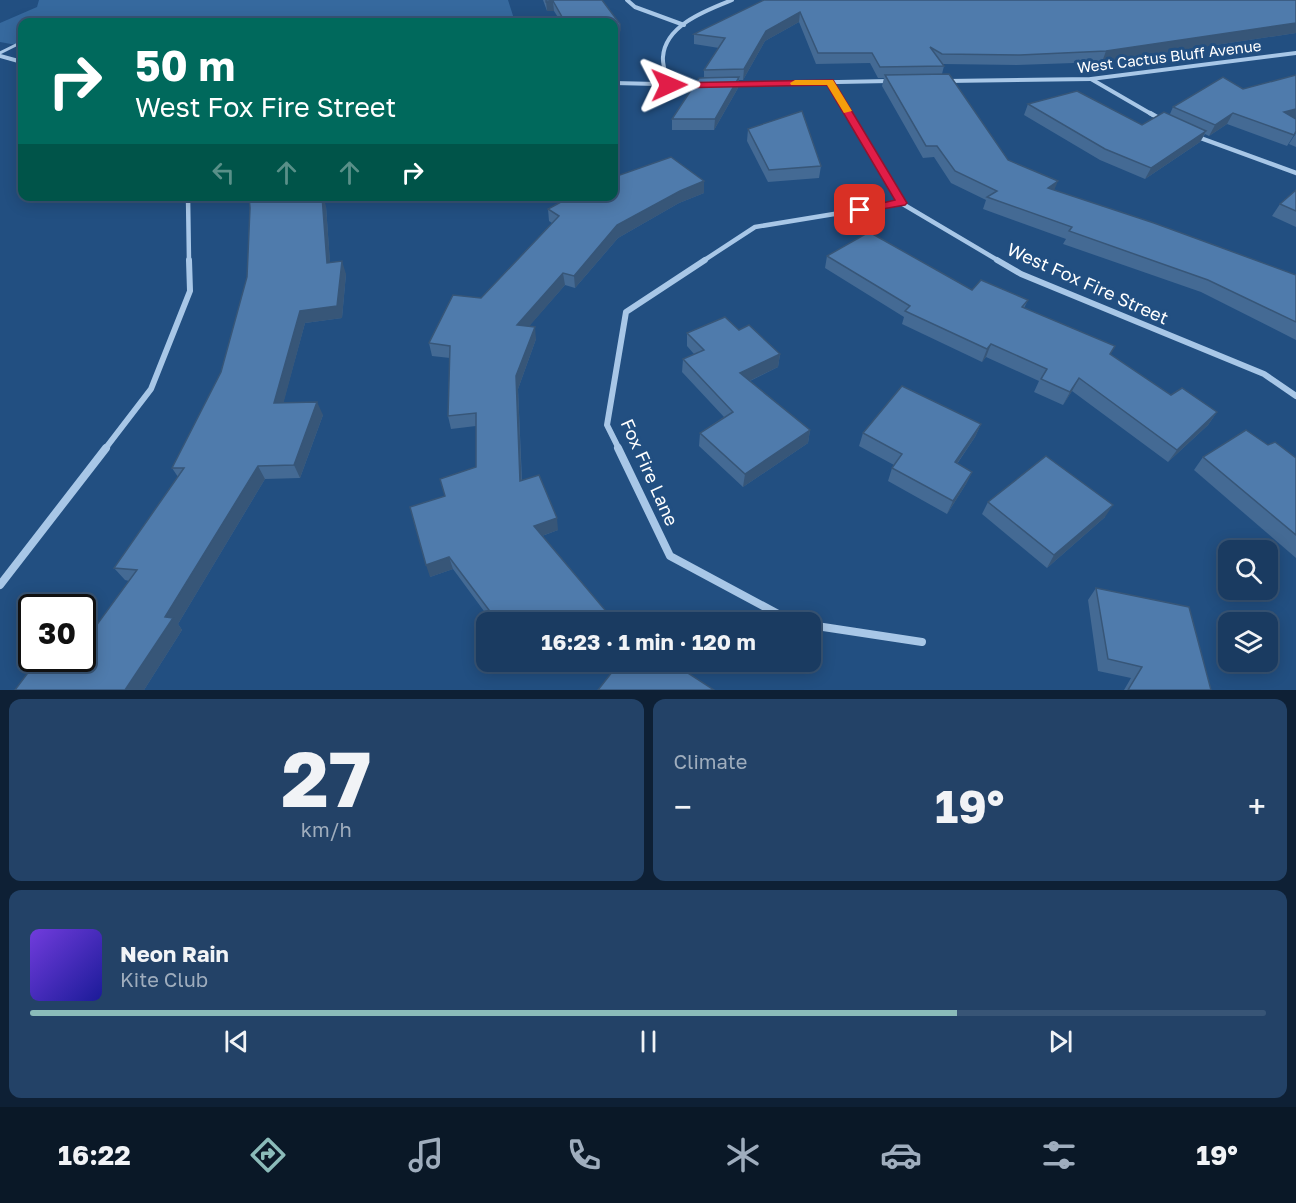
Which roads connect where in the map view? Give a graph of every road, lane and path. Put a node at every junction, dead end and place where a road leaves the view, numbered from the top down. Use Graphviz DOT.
graph roads {
  1 [pos="627,0"];
  2 [pos="732,0"];
  3 [pos="684,25"];
  4 [pos="18,44"];
  5 [pos="1296,53"];
  6 [pos="0,54"];
  7 [pos="18,61"];
  8 [pos="1091,79"];
  9 [pos="901,81"];
  10 [pos="937,81"];
  11 [pos="830,82"];
  12 [pos="618,83"];
  13 [pos="726,84"];
  14 [pos="669,85"];
  15 [pos="703,85"];
  16 [pos="1169,124"];
  17 [pos="1190,134"];
  18 [pos="1296,173"];
  19 [pos="188,201"];
  20 [pos="902,203"];
  21 [pos="1296,396"];
  22 [pos="0,585"];
  23 [pos="774,612"];
  24 [pos="821,627"];
  25 [pos="922,642"];
  1 -- 3 [label="street"];
  2 -- 3 [label="street"];
  3 -- 14 [label="street"];
  4 -- 6 [label="lane"];
  5 -- 8 [label="street, West Cactus Bluff Avenue"];
  6 -- 7 [label="street"];
  8 -- 10 [label="street, West Cactus Bluff Avenue"];
  8 -- 16 [label="street"];
  9 -- 11 [label="street"];
  11 -- 13 [label="street"];
  11 -- 20 [label="street, West Fox Fire Street"];
  12 -- 14 [label="street"];
  14 -- 15 [label="street"];
  17 -- 18 [label="street"];
  19 -- 22 [label="street"];
  20 -- 21 [label="street, West Fox Fire Street"];
  20 -- 23 [label="street, Fox Fire Lane"];
  24 -- 25 [label="street"];
}
